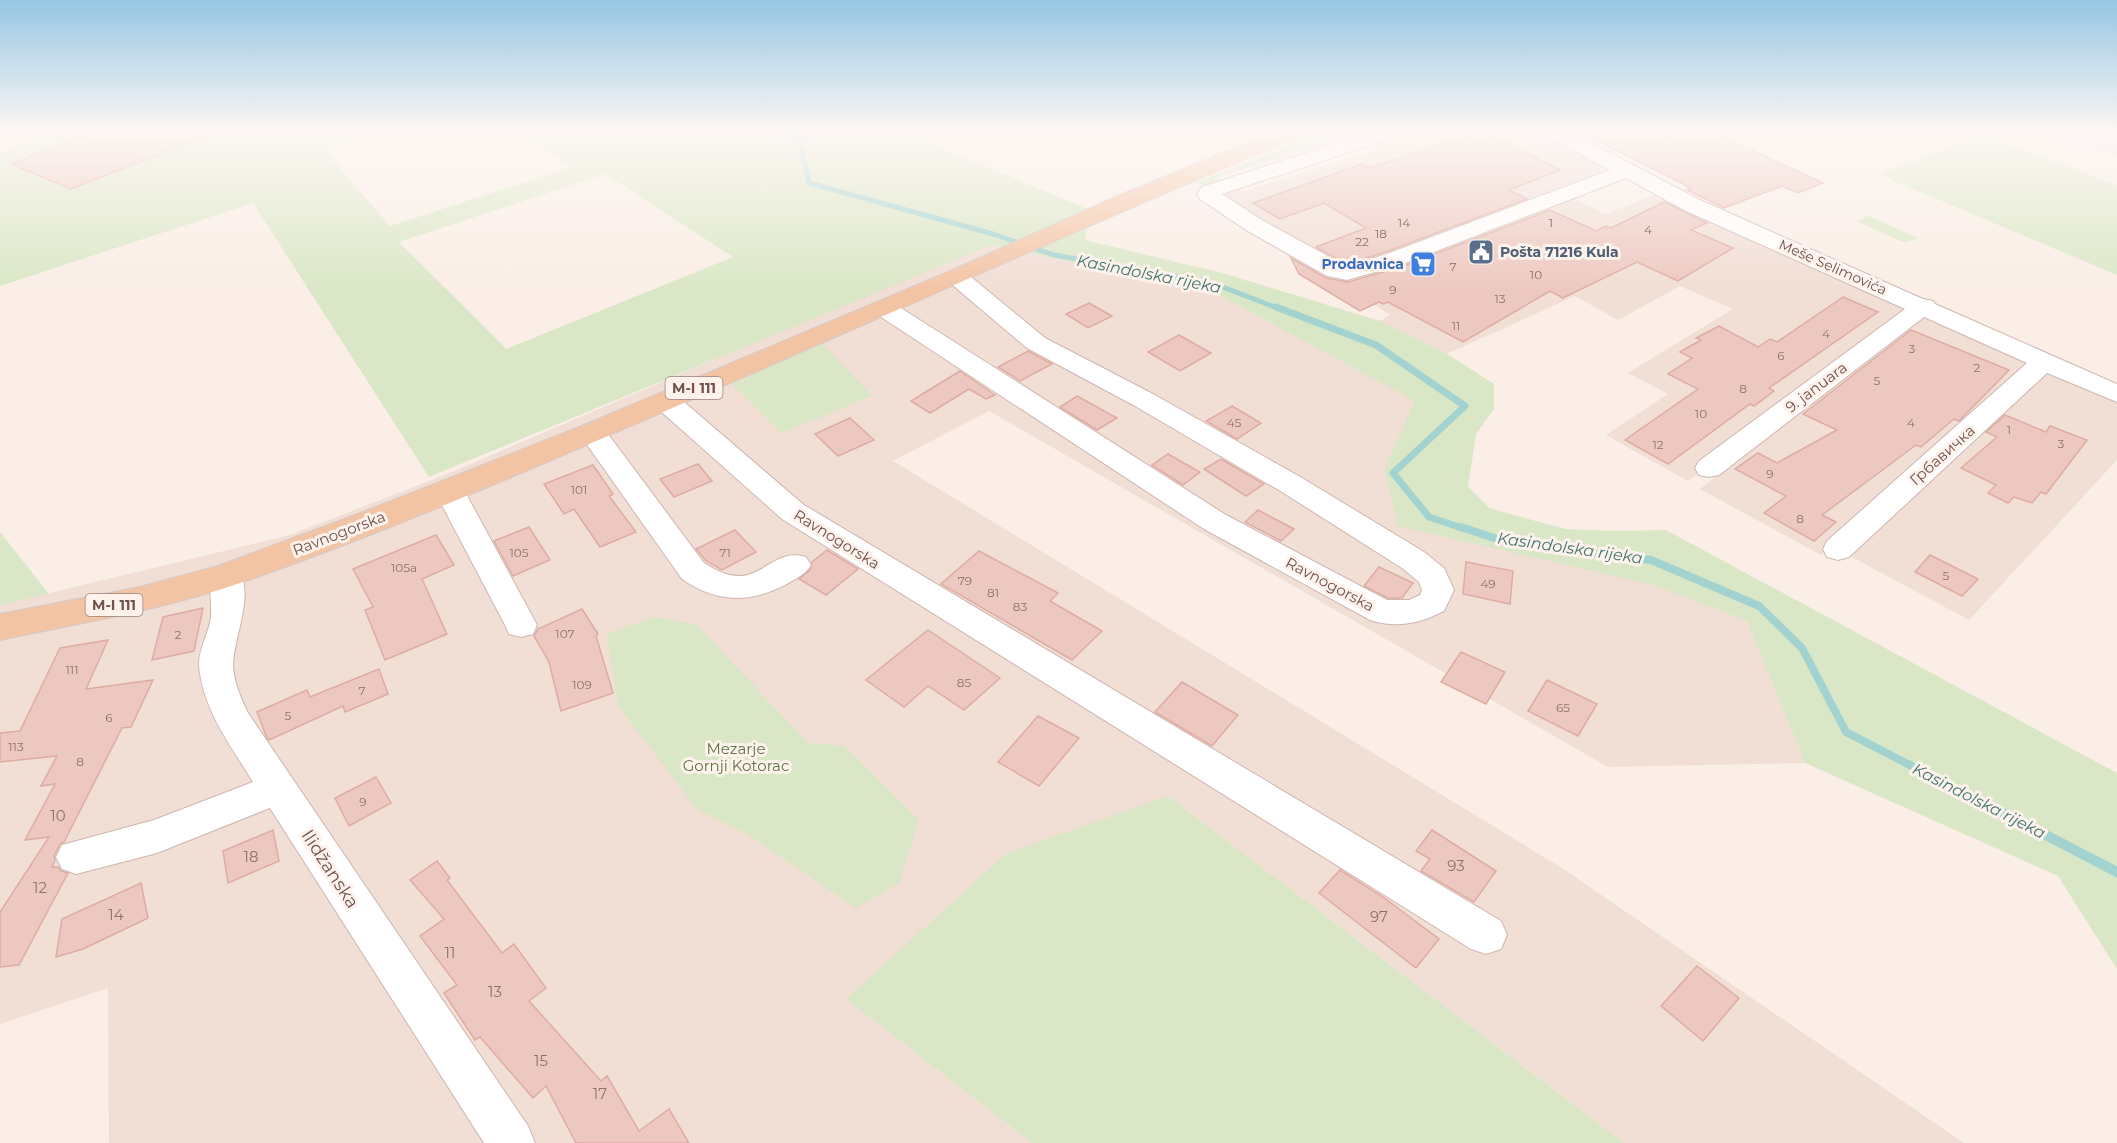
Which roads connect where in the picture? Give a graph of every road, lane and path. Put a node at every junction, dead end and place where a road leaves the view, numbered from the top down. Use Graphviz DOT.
graph roads {
  1 [pos="1165,184"];
  2 [pos="1230,184"];
  3 [pos="1591,184"];
  4 [pos="1653,184"];
  5 [pos="957,277"];
  6 [pos="1924,306"];
  7 [pos="884,308"];
  8 [pos="2045,361"];
  9 [pos="2117,394"];
  10 [pos="666,400"];
  11 [pos="592,432"];
  12 [pos="1709,468"];
  13 [pos="448,490"];
  14 [pos="1838,549"];
  15 [pos="795,565"];
  16 [pos="227,575"];
  17 [pos="521,625"];
  18 [pos="0,627"];
  19 [pos="277,789"];
  20 [pos="76,857"];
  21 [pos="1486,935"];
  22 [pos="511,1143"];
  1 -- 5 [label="main road, Ravnogorska / M-I 111"];
  2 -- 3 [label="street"];
  4 -- 6 [label="street, Meše Selimovića"];
  5 -- 7 [label="main road, Ravnogorska / M-I 111"];
  5 -- 7 [label="street, Ravnogorska"];
  6 -- 8 [label="street, Meše Selimovića"];
  6 -- 12 [label="street, 9. januara"];
  7 -- 10 [label="main road, Ravnogorska / M-I 111"];
  8 -- 9 [label="street, Meše Selimovića"];
  8 -- 14 [label="street, Грбавичка"];
  10 -- 11 [label="main road, Ravnogorska / M-I 111"];
  10 -- 21 [label="street, Ravnogorska"];
  11 -- 13 [label="main road, Ravnogorska / M-I 111"];
  11 -- 15 [label="street"];
  13 -- 16 [label="main road, Ravnogorska / M-I 111"];
  13 -- 17 [label="street"];
  16 -- 18 [label="main road, Ravnogorska / M-I 111"];
  16 -- 19 [label="street, Ilidžanska"];
  19 -- 20 [label="street"];
  19 -- 22 [label="street, Ilidžanska"];
}
